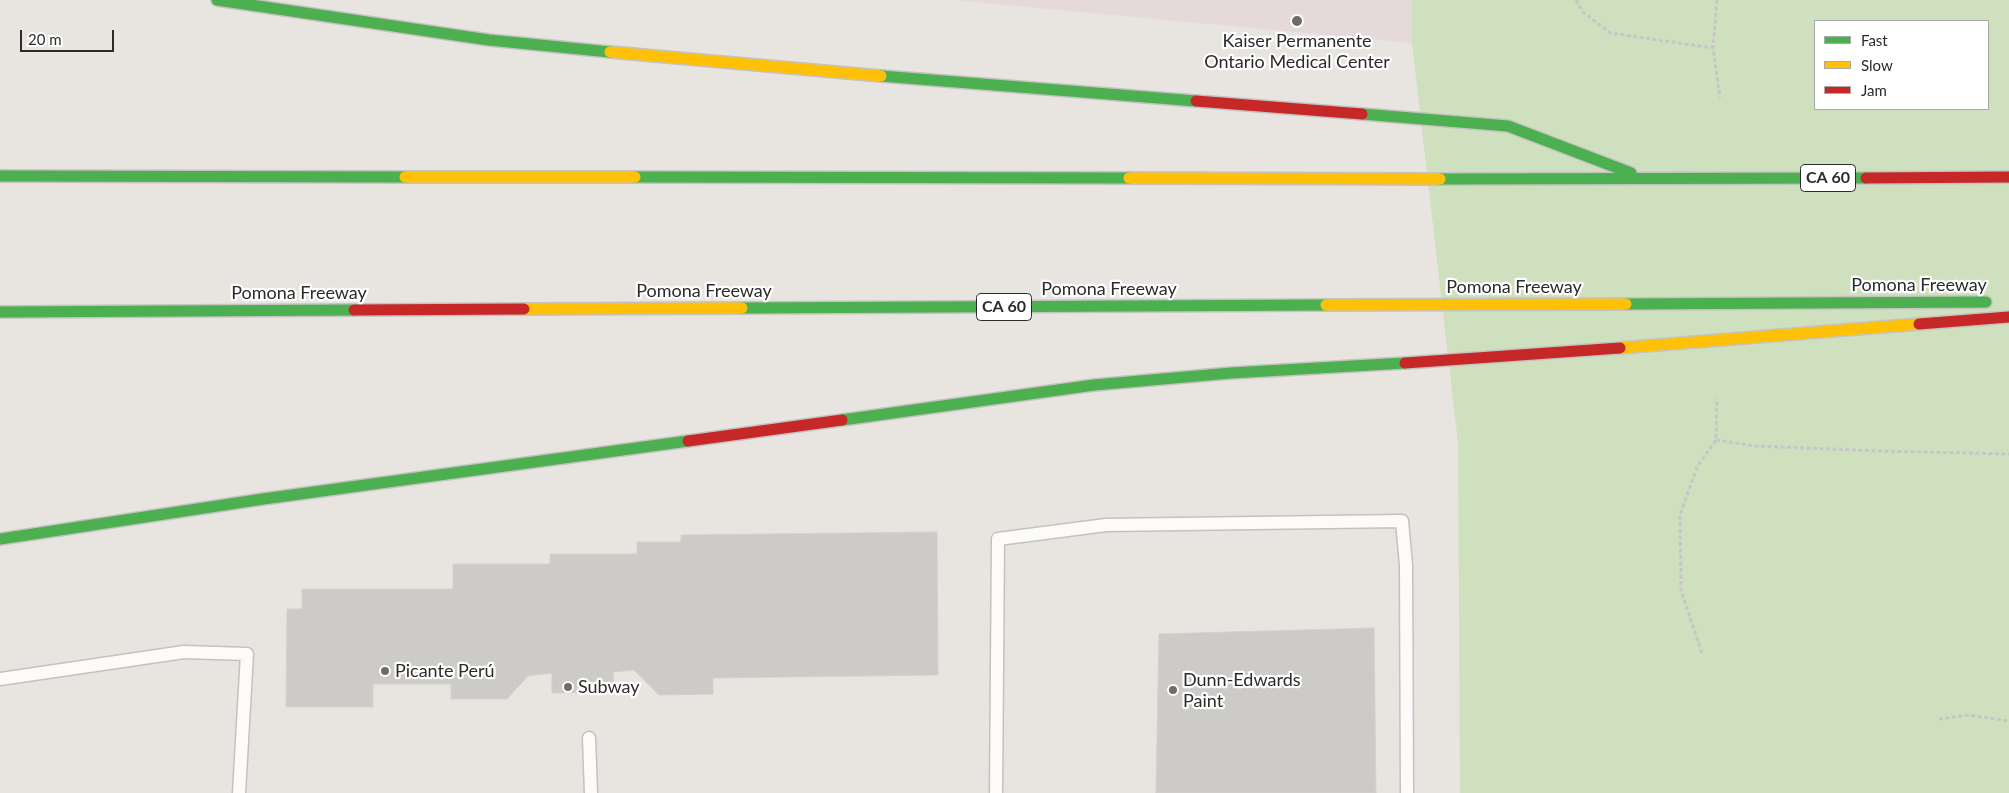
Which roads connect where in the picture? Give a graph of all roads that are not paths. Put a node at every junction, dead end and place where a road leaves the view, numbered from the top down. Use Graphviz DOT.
graph roads {
  1 [pos="217,0"];
  2 [pos="0,176"];
  3 [pos="2009,177"];
  4 [pos="1647,179"];
  5 [pos="1999,302"];
  6 [pos="0,312"];
  7 [pos="2009,317"];
  8 [pos="0,539"];
  9 [pos="0,679"];
  10 [pos="590,738"];
  11 [pos="239,793"];
  12 [pos="591,793"];
  13 [pos="996,793"];
  14 [pos="1407,793"];
  1 -- 4 [label="highway"];
  2 -- 4 [label="highway, CA 60"];
  3 -- 4 [label="highway, CA 60"];
  5 -- 6 [label="highway, Pomona Freeway / CA 60"];
  7 -- 8 [label="highway"];
  9 -- 11 [label="lane"];
  10 -- 12 [label="lane"];
  13 -- 14 [label="lane"];
}
